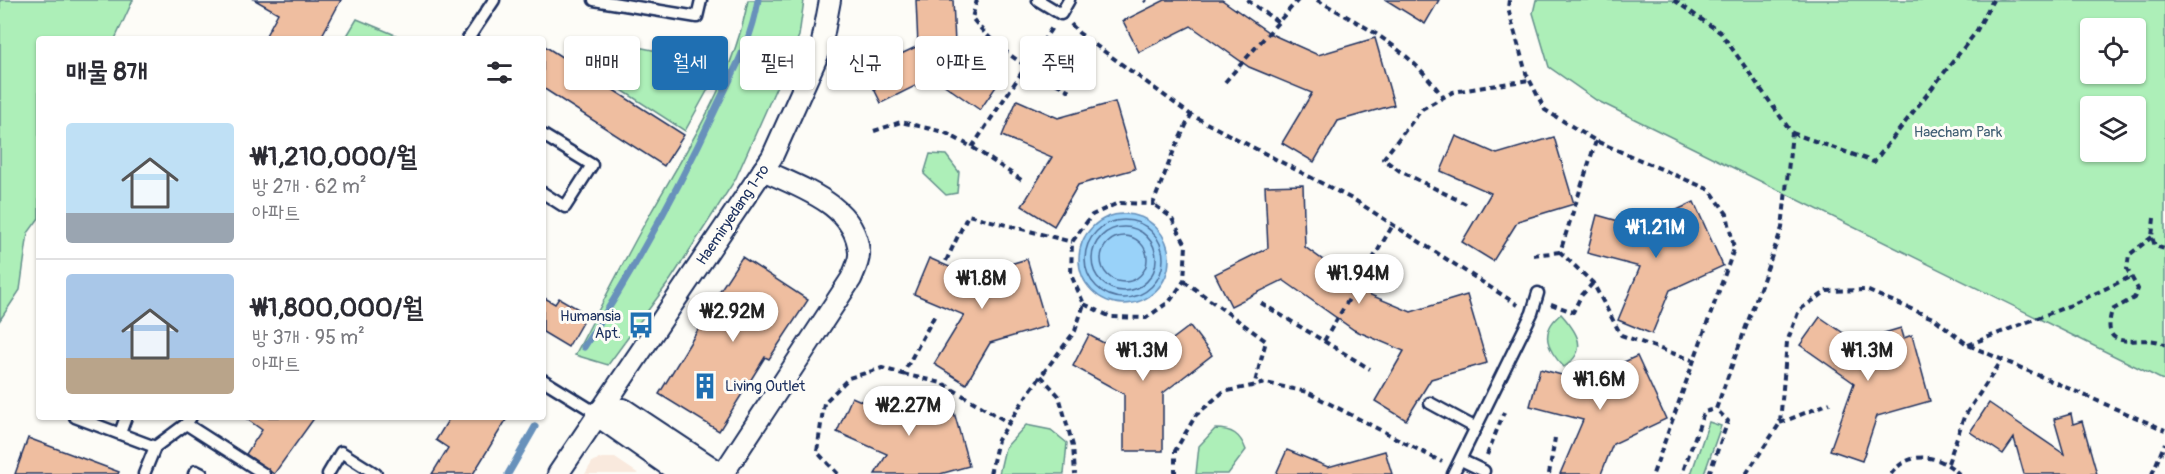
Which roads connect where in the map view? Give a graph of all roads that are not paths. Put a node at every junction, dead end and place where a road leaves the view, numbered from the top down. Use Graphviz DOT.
graph roads {
  1 [pos="594,0"];
  2 [pos="701,0"];
  3 [pos="830,0"];
  4 [pos="1038,0"];
  5 [pos="1069,0"];
  6 [pos="490,1"];
  7 [pos="470,36"];
  8 [pos="546,137"];
  9 [pos="763,171"];
  10 [pos="546,196"];
  11 [pos="1538,293"];
  12 [pos="546,382"];
  13 [pos="1430,403"];
  14 [pos="597,414"];
  15 [pos="83,420"];
  16 [pos="125,420"];
  17 [pos="189,421"];
  18 [pos="1476,428"];
  19 [pos="120,434"];
  20 [pos="155,447"];
  21 [pos="1457,468"];
  22 [pos="1484,471"];
  23 [pos="258,472"];
  24 [pos="144,474"];
  25 [pos="194,474"];
  26 [pos="202,474"];
  27 [pos="328,474"];
  28 [pos="376,474"];
  29 [pos="558,474"];
  30 [pos="684,474"];
  31 [pos="721,474"];
  1 -- 2 [label="lane"];
  3 -- 9 [label="street, Haemiryedang 1-ro"];
  4 -- 5 [label="lane"];
  6 -- 7 [label="lane"];
  8 -- 10 [label="lane"];
  9 -- 14 [label="street, Haemiryedang 1-ro"];
  9 -- 31 [label="street"];
  11 -- 18 [label="lane"];
  12 -- 14 [label="lane"];
  13 -- 18 [label="lane"];
  14 -- 29 [label="street, Haemiryedang 1-ro"];
  14 -- 30 [label="street"];
  14 -- 31 [label="street"];
  15 -- 19 [label="lane"];
  16 -- 19 [label="lane"];
  17 -- 20 [label="lane"];
  17 -- 23 [label="lane"];
  18 -- 21 [label="lane"];
  19 -- 20 [label="lane"];
  20 -- 24 [label="lane"];
  21 -- 22 [label="lane"];
  25 -- 26 [label="lane"];
  27 -- 28 [label="lane"];
}
